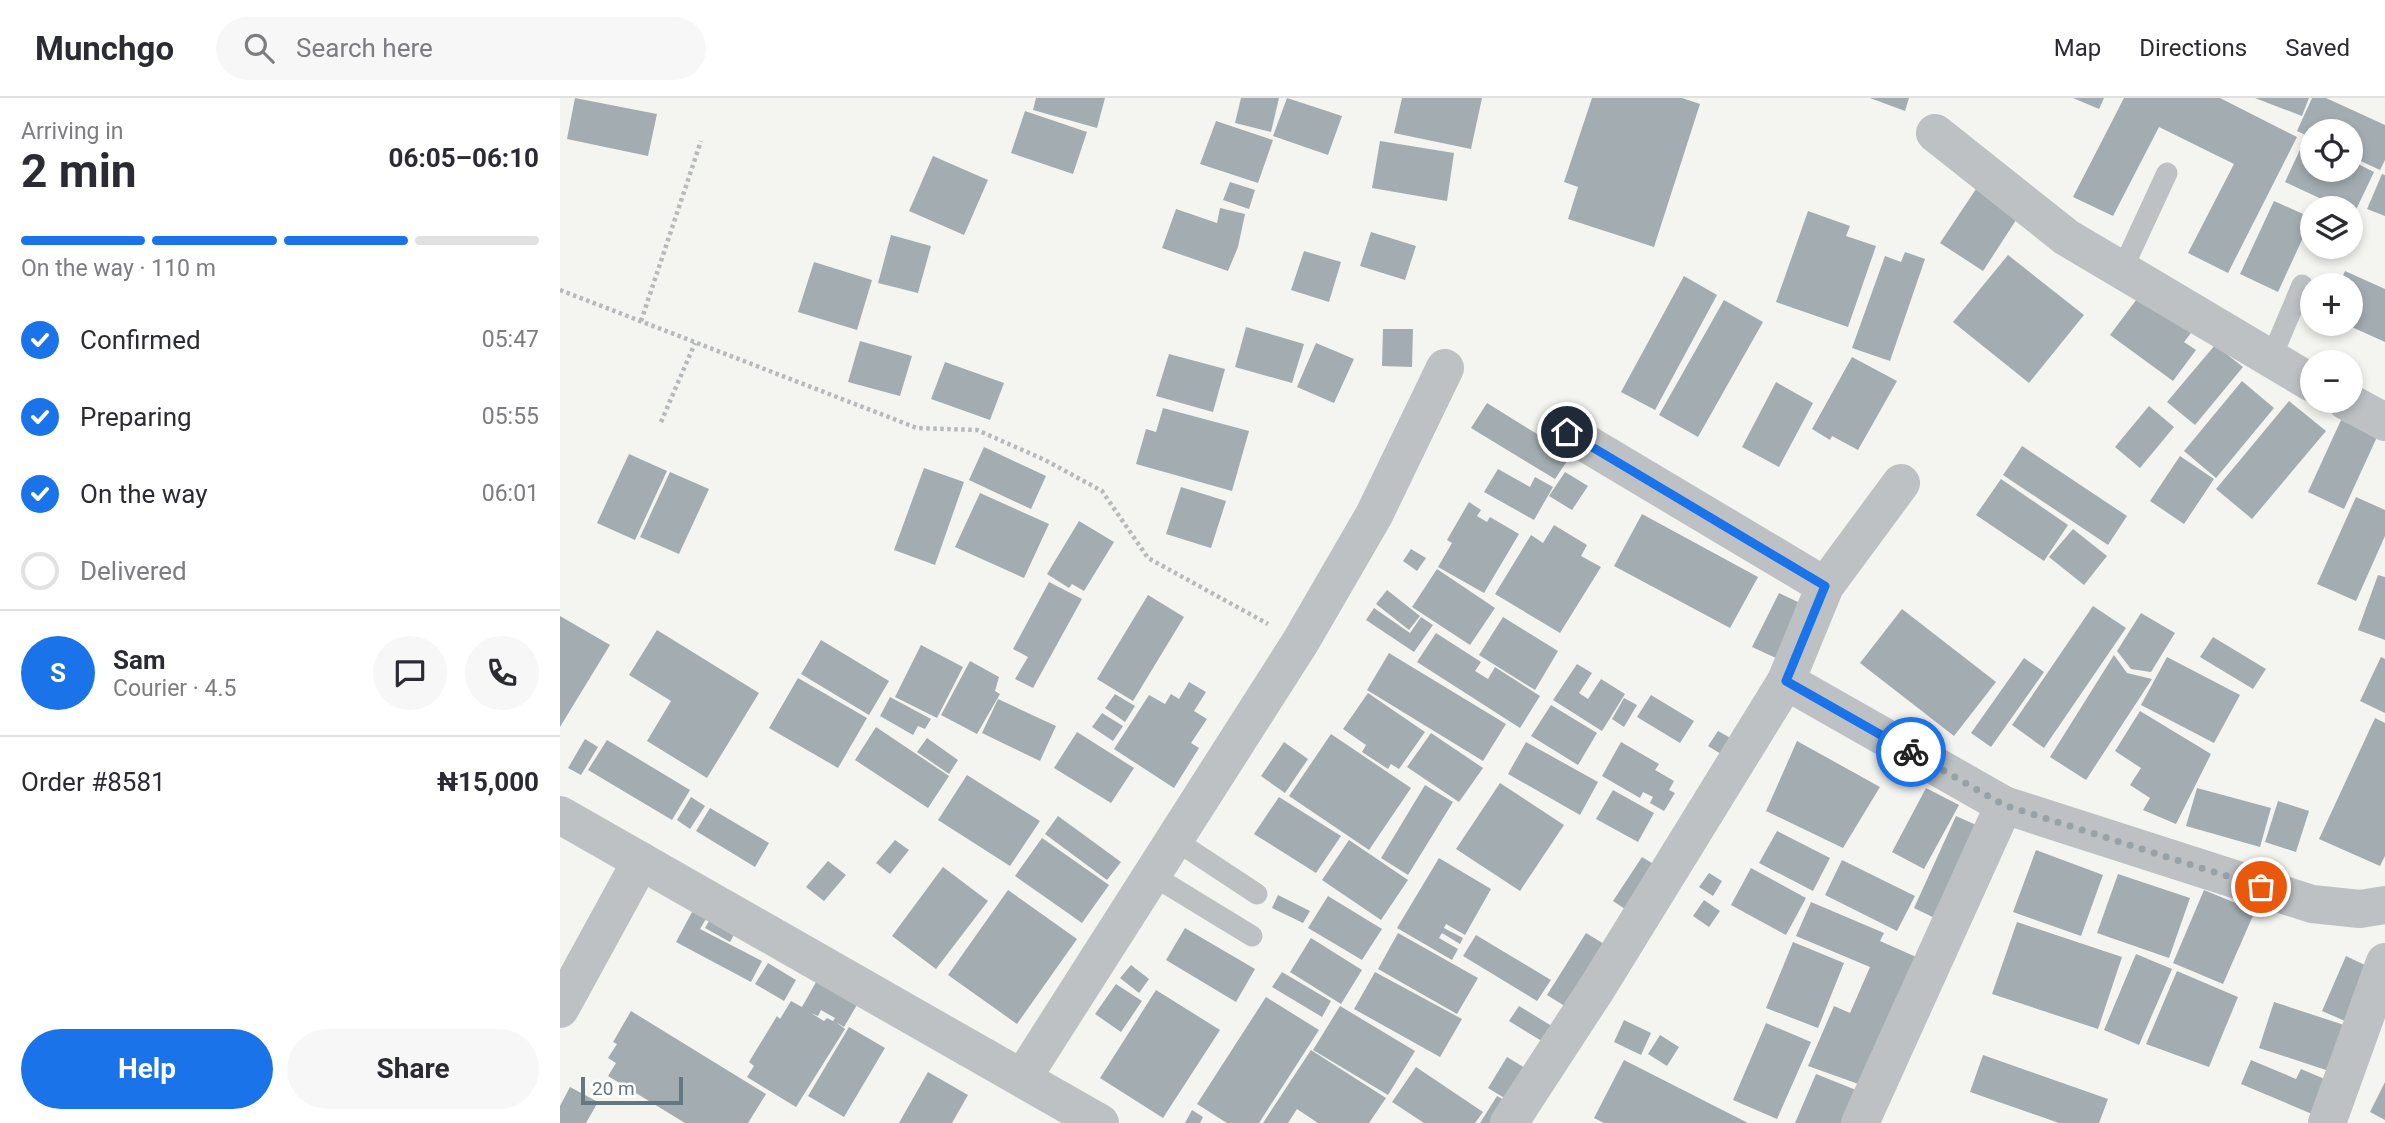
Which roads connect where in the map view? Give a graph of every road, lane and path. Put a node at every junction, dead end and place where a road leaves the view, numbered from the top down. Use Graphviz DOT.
graph roads {
  1 [pos="1935,134"];
  2 [pos="701,141"];
  3 [pos="2167,173"];
  4 [pos="2122,270"];
  5 [pos="560,290"];
  6 [pos="2300,290"];
  7 [pos="641,321"];
  8 [pos="695,343"];
  9 [pos="2270,360"];
  10 [pos="1445,368"];
  11 [pos="2300,376"];
  12 [pos="2363,410"];
  13 [pos="661,422"];
  14 [pos="2385,422"];
  15 [pos="1567,432"];
  16 [pos="1901,483"];
  17 [pos="1825,586"];
  18 [pos="1301,641"];
  19 [pos="1786,681"];
  20 [pos="2004,805"];
  21 [pos="560,815"];
  22 [pos="1175,840"];
  23 [pos="642,861"];
  24 [pos="1152,875"];
  25 [pos="1256,894"];
  26 [pos="2385,905"];
  27 [pos="1252,936"];
  28 [pos="2385,962"];
  29 [pos="560,1009"];
  30 [pos="1023,1077"];
  31 [pos="1100,1123"];
  32 [pos="1510,1123"];
  33 [pos="1860,1123"];
  34 [pos="2327,1123"];
  1 -- 4 [label="street"];
  2 -- 7 [label="path"];
  3 -- 4 [label="lane"];
  4 -- 9 [label="street"];
  5 -- 7 [label="path"];
  6 -- 9 [label="lane"];
  7 -- 8 [label="path"];
  8 -- 13 [label="path"];
  8 -- 18 [label="path"];
  9 -- 11 [label="street"];
  10 -- 18 [label="street"];
  12 -- 14 [label="street"];
  15 -- 17 [label="street"];
  16 -- 17 [label="street"];
  17 -- 19 [label="street"];
  18 -- 22 [label="street"];
  19 -- 20 [label="street"];
  19 -- 32 [label="street"];
  20 -- 26 [label="street"];
  20 -- 33 [label="street"];
  21 -- 23 [label="street"];
  22 -- 24 [label="street"];
  22 -- 25 [label="lane"];
  23 -- 29 [label="street"];
  23 -- 30 [label="street"];
  24 -- 27 [label="lane"];
  24 -- 30 [label="street"];
  28 -- 34 [label="street"];
  30 -- 31 [label="street"];
}
